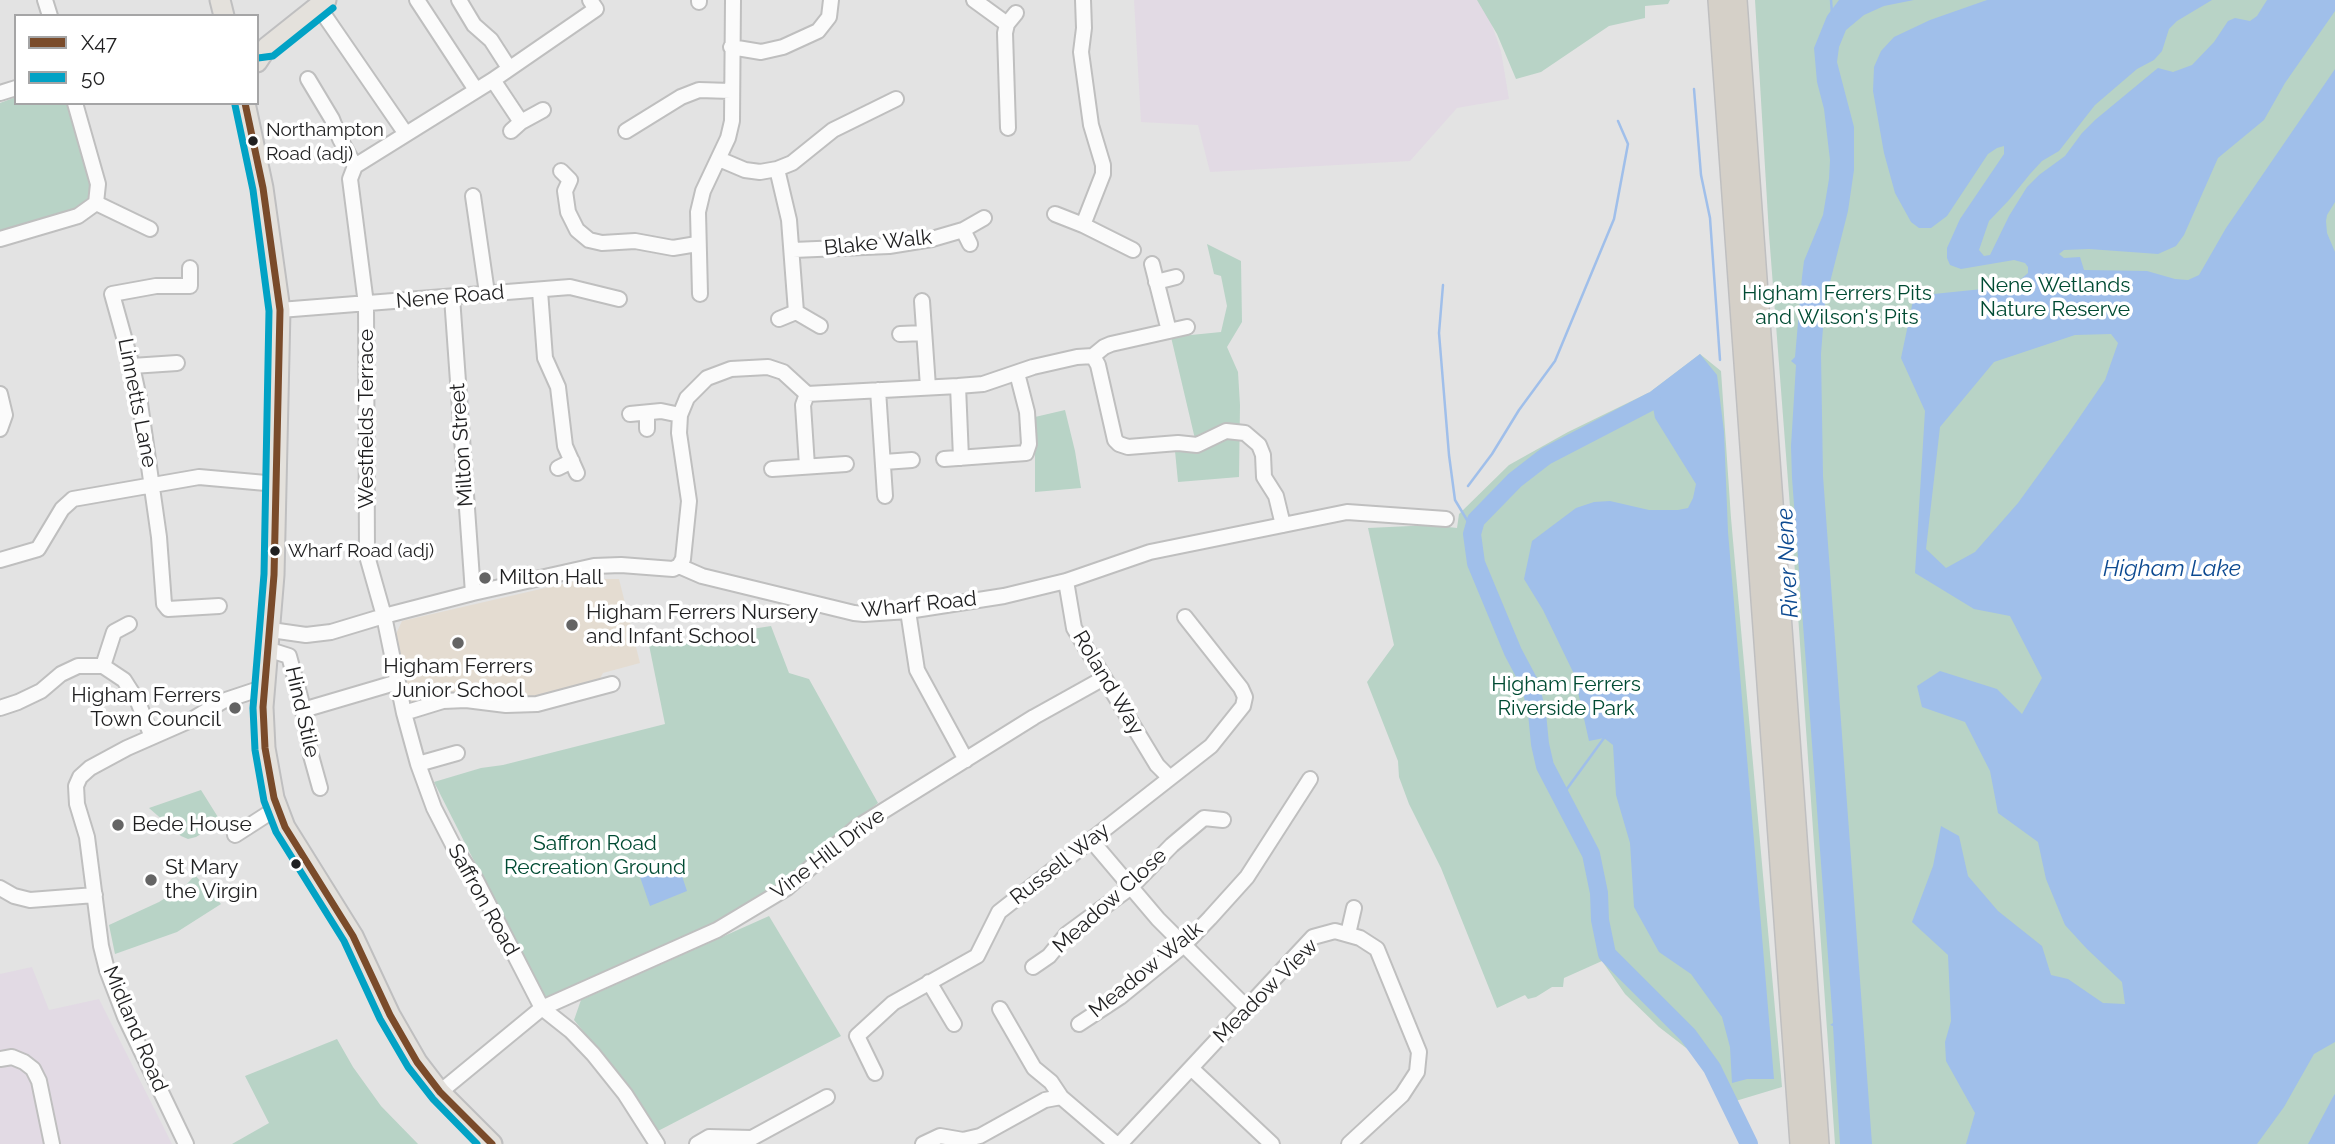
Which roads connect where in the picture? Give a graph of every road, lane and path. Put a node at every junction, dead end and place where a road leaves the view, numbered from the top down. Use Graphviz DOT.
graph roads {
  1 [pos="417,0"];
  2 [pos="459,0"];
  3 [pos="590,0"];
  4 [pos="733,0"];
  5 [pos="831,0"];
  6 [pos="974,0"];
  7 [pos="1083,0"];
  8 [pos="1719,0"];
  9 [pos="1736,0"];
  10 [pos="322,3"];
  11 [pos="731,47"];
  12 [pos="260,52"];
  13 [pos="509,68"];
  14 [pos="308,79"];
  15 [pos="493,80"];
  16 [pos="476,90"];
  17 [pos="731,91"];
  18 [pos="896,99"];
  19 [pos="76,105"];
  20 [pos="245,105"];
  21 [pos="543,110"];
  22 [pos="1007,128"];
  23 [pos="626,131"];
  24 [pos="406,135"];
  25 [pos="719,159"];
  26 [pos="355,166"];
  27 [pos="777,169"];
  28 [pos="561,171"];
  29 [pos="473,197"];
  30 [pos="96,203"];
  31 [pos="1055,214"];
  32 [pos="984,218"];
  33 [pos="1083,225"];
  34 [pos="150,229"];
  35 [pos="963,230"];
  36 [pos="0,239"];
  37 [pos="697,244"];
  38 [pos="970,244"];
  39 [pos="793,250"];
  40 [pos="1133,250"];
  41 [pos="1152,264"];
  42 [pos="190,268"];
  43 [pos="1176,277"];
  44 [pos="1156,282"];
  45 [pos="540,291"];
  46 [pos="487,293"];
  47 [pos="700,293"];
  48 [pos="452,297"];
  49 [pos="619,299"];
  50 [pos="922,301"];
  51 [pos="366,304"];
  52 [pos="280,310"];
  53 [pos="796,312"];
  54 [pos="779,319"];
  55 [pos="820,326"];
  56 [pos="1188,327"];
  57 [pos="1169,331"];
  58 [pos="924,332"];
  59 [pos="900,334"];
  60 [pos="1093,356"];
  61 [pos="177,363"];
  62 [pos="132,366"];
  63 [pos="1017,373"];
  64 [pos="928,387"];
  65 [pos="958,387"];
  66 [pos="878,390"];
  67 [pos="0,394"];
  68 [pos="807,394"];
  69 [pos="646,413"];
  70 [pos="630,414"];
  71 [pos="680,415"];
  72 [pos="0,429"];
  73 [pos="648,429"];
  74 [pos="961,458"];
  75 [pos="944,459"];
  76 [pos="912,460"];
  77 [pos="884,461"];
  78 [pos="846,464"];
  79 [pos="807,466"];
  80 [pos="569,467"];
  81 [pos="772,468"];
  82 [pos="153,484"];
  83 [pos="277,484"];
  84 [pos="885,496"];
  85 [pos="1446,519"];
  86 [pos="1283,525"];
  87 [pos="0,560"];
  88 [pos="679,566"];
  89 [pos="1066,581"];
  90 [pos="473,593"];
  91 [pos="219,606"];
  92 [pos="908,611"];
  93 [pos="384,616"];
  94 [pos="1185,617"];
  95 [pos="129,624"];
  96 [pos="271,630"];
  97 [pos="270,650"];
  98 [pos="103,666"];
  99 [pos="1104,678"];
  100 [pos="398,682"];
  101 [pos="612,684"];
  102 [pos="264,691"];
  103 [pos="0,708"];
  104 [pos="303,710"];
  105 [pos="404,713"];
  106 [pos="152,737"];
  107 [pos="457,752"];
  108 [pos="966,760"];
  109 [pos="418,764"];
  110 [pos="1169,777"];
  111 [pos="1310,779"];
  112 [pos="320,788"];
  113 [pos="277,808"];
  114 [pos="1223,820"];
  115 [pos="235,835"];
  116 [pos="1091,840"];
  117 [pos="1131,887"];
  118 [pos="1,892"];
  119 [pos="95,895"];
  120 [pos="1353,908"];
  121 [pos="1348,934"];
  122 [pos="1184,945"];
  123 [pos="1032,967"];
  124 [pos="929,982"];
  125 [pos="1247,1008"];
  126 [pos="542,1009"];
  127 [pos="1000,1009"];
  128 [pos="954,1024"];
  129 [pos="1079,1024"];
  130 [pos="0,1059"];
  131 [pos="1191,1068"];
  132 [pos="875,1073"];
  133 [pos="440,1092"];
  134 [pos="827,1097"];
  135 [pos="1061,1097"];
  136 [pos="52,1144"];
  137 [pos="186,1144"];
  138 [pos="492,1144"];
  139 [pos="657,1144"];
  140 [pos="696,1144"];
  141 [pos="923,1144"];
  142 [pos="1118,1144"];
  143 [pos="1272,1144"];
  144 [pos="1349,1144"];
  145 [pos="1801,1144"];
  146 [pos="1818,1144"];
  1 -- 16 [label="street"];
  2 -- 13 [label="street"];
  3 -- 13 [label="street"];
  4 -- 11 [label="street"];
  5 -- 11 [label="street"];
  6 -- 22 [label="street"];
  7 -- 33 [label="street"];
  8 -- 145 [label="highway"];
  9 -- 146 [label="highway"];
  10 -- 12 [label="main road"];
  10 -- 24 [label="street"];
  11 -- 17 [label="street"];
  13 -- 15 [label="street"];
  14 -- 26 [label="street"];
  15 -- 16 [label="street"];
  15 -- 21 [label="street"];
  16 -- 24 [label="street"];
  17 -- 23 [label="street"];
  17 -- 25 [label="street"];
  18 -- 27 [label="street"];
  19 -- 30 [label="street"];
  20 -- 52 [label="main road"];
  24 -- 26 [label="street"];
  25 -- 27 [label="street"];
  25 -- 37 [label="street"];
  26 -- 51 [label="street, Westfields Terrace"];
  27 -- 39 [label="street"];
  28 -- 37 [label="street"];
  29 -- 46 [label="street"];
  30 -- 34 [label="street"];
  30 -- 36 [label="street"];
  31 -- 33 [label="street"];
  32 -- 35 [label="street, Blake Walk"];
  33 -- 40 [label="street"];
  35 -- 38 [label="street"];
  35 -- 39 [label="street, Blake Walk"];
  37 -- 47 [label="street"];
  39 -- 53 [label="street"];
  41 -- 44 [label="street"];
  42 -- 62 [label="street, Linnetts Lane"];
  43 -- 44 [label="street"];
  44 -- 57 [label="street"];
  45 -- 46 [label="street, Nene Road"];
  45 -- 49 [label="street, Nene Road"];
  45 -- 80 [label="street"];
  46 -- 48 [label="street, Nene Road"];
  48 -- 51 [label="street, Nene Road"];
  48 -- 90 [label="street, Milton Street"];
  50 -- 58 [label="street"];
  51 -- 52 [label="street, Nene Road"];
  51 -- 93 [label="street, Westfields Terrace"];
  52 -- 83 [label="main road"];
  53 -- 54 [label="street"];
  53 -- 55 [label="street"];
  56 -- 57 [label="street"];
  57 -- 60 [label="street"];
  58 -- 59 [label="street"];
  58 -- 64 [label="street"];
  60 -- 63 [label="street"];
  60 -- 86 [label="street"];
  61 -- 62 [label="street"];
  62 -- 82 [label="street, Linnetts Lane"];
  63 -- 65 [label="street"];
  63 -- 74 [label="street"];
  64 -- 65 [label="street"];
  64 -- 66 [label="street"];
  65 -- 74 [label="street"];
  66 -- 68 [label="street"];
  66 -- 77 [label="street"];
  67 -- 72 [label="street"];
  68 -- 71 [label="street"];
  68 -- 79 [label="street"];
  69 -- 70 [label="street"];
  69 -- 71 [label="street"];
  69 -- 73 [label="street"];
  71 -- 88 [label="street"];
  74 -- 75 [label="street"];
  76 -- 77 [label="street"];
  77 -- 84 [label="street"];
  78 -- 79 [label="street"];
  79 -- 81 [label="street"];
  82 -- 83 [label="street"];
  82 -- 87 [label="street"];
  82 -- 91 [label="street, Linnetts Lane"];
  83 -- 96 [label="main road"];
  85 -- 86 [label="street, Wharf Road"];
  86 -- 89 [label="street, Wharf Road"];
  88 -- 90 [label="street, Wharf Road"];
  88 -- 92 [label="street, Wharf Road"];
  89 -- 92 [label="street, Wharf Road"];
  89 -- 99 [label="street, Roland Way"];
  90 -- 93 [label="street, Wharf Road"];
  92 -- 108 [label="street"];
  93 -- 96 [label="street, Wharf Road"];
  93 -- 100 [label="street, Saffron Road"];
  94 -- 110 [label="street, Russell Way"];
  95 -- 98 [label="street"];
  96 -- 97 [label="main road"];
  97 -- 102 [label="main road"];
  97 -- 104 [label="street, Hind Stile"];
  98 -- 103 [label="street"];
  98 -- 106 [label="street"];
  99 -- 108 [label="street, Vine Hill Drive"];
  99 -- 110 [label="street, Roland Way"];
  100 -- 104 [label="street"];
  100 -- 105 [label="street, Saffron Road"];
  101 -- 105 [label="street"];
  102 -- 106 [label="street"];
  102 -- 113 [label="main road"];
  104 -- 112 [label="street, Hind Stile"];
  105 -- 109 [label="street, Saffron Road"];
  106 -- 119 [label="street, Midland Road"];
  107 -- 109 [label="street"];
  108 -- 126 [label="street, Vine Hill Drive"];
  109 -- 126 [label="street, Saffron Road"];
  110 -- 116 [label="street, Russell Way"];
  111 -- 122 [label="street, Meadow Walk"];
  113 -- 115 [label="street"];
  113 -- 133 [label="main road"];
  114 -- 117 [label="street, Meadow Close"];
  116 -- 117 [label="street"];
  116 -- 124 [label="street, Russell Way"];
  117 -- 122 [label="street"];
  117 -- 123 [label="street, Meadow Close"];
  118 -- 119 [label="street"];
  119 -- 137 [label="street, Midland Road"];
  120 -- 121 [label="street, Meadow View"];
  121 -- 125 [label="street, Meadow View"];
  121 -- 144 [label="street, Meadow View"];
  122 -- 125 [label="street"];
  122 -- 129 [label="street, Meadow Walk"];
  124 -- 128 [label="street"];
  124 -- 132 [label="street, Russell Way"];
  125 -- 131 [label="street, Meadow View"];
  126 -- 133 [label="street, Vine Hill Drive"];
  126 -- 139 [label="street, Saffron Road"];
  127 -- 135 [label="street"];
  130 -- 136 [label="street"];
  131 -- 142 [label="street, Meadow View"];
  131 -- 143 [label="street"];
  133 -- 138 [label="main road"];
  134 -- 140 [label="street"];
  135 -- 141 [label="street"];
  135 -- 142 [label="street"];
}
